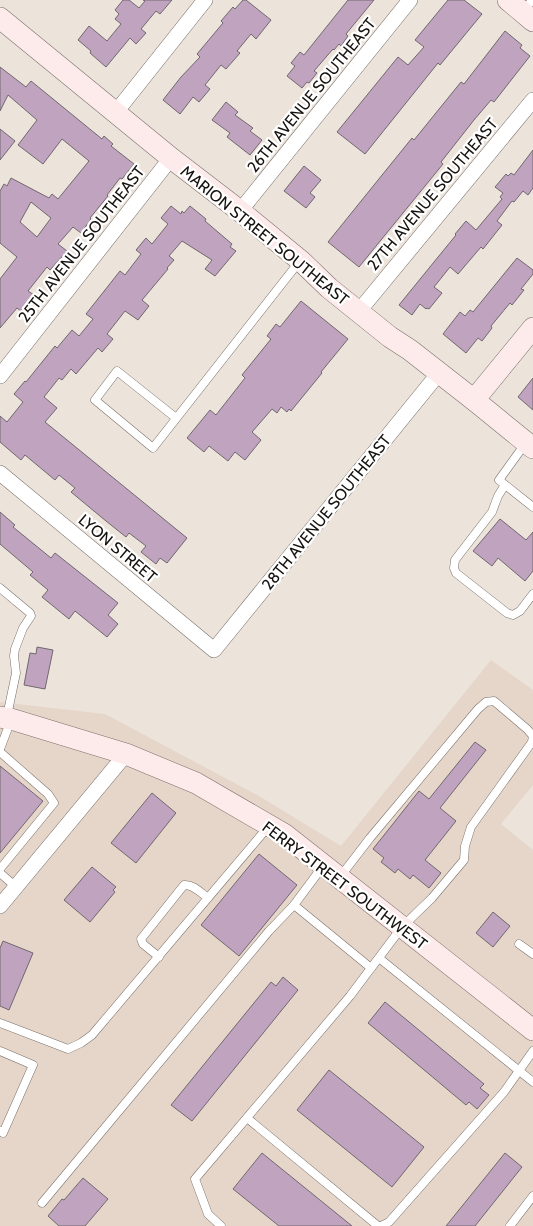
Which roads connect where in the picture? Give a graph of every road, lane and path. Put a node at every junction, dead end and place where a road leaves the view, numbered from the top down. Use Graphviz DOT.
graph roads {
  1 [pos="205,0"];
  2 [pos="410,0"];
  3 [pos="0,18"];
  4 [pos="533,100"];
  5 [pos="116,112"];
  6 [pos="171,158"];
  7 [pos="240,211"];
  8 [pos="301,260"];
  9 [pos="359,311"];
  10 [pos="533,328"];
  11 [pos="439,373"];
  12 [pos="0,376"];
  13 [pos="474,400"];
  14 [pos="176,418"];
  15 [pos="530,445"];
  16 [pos="0,473"];
  17 [pos="505,485"];
  18 [pos="533,507"];
  19 [pos="0,589"];
  20 [pos="533,594"];
  21 [pos="214,650"];
  22 [pos="6,718"];
  23 [pos="0,750"];
  24 [pos="126,754"];
  25 [pos="269,826"];
  26 [pos="0,869"];
  27 [pos="331,871"];
  28 [pos="0,873"];
  29 [pos="16,887"];
  30 [pos="208,898"];
  31 [pos="294,905"];
  32 [pos="0,906"];
  33 [pos="402,927"];
  34 [pos="519,944"];
  35 [pos="533,954"];
  36 [pos="158,957"];
  37 [pos="379,958"];
  38 [pos="371,968"];
  39 [pos="0,1023"];
  40 [pos="533,1030"];
  41 [pos="0,1051"];
  42 [pos="533,1051"];
  43 [pos="519,1070"];
  44 [pos="533,1082"];
  45 [pos="247,1118"];
  46 [pos="0,1131"];
  47 [pos="533,1196"];
  48 [pos="42,1202"];
  49 [pos="221,1226"];
  50 [pos="379,1226"];
  51 [pos="510,1226"];
  1 -- 5 [label="street"];
  2 -- 7 [label="street, 26TH AVENUE SOUTHEAST"];
  3 -- 5 [label="street, MARION STREET SOUTHEAST"];
  4 -- 9 [label="street, 27TH AVENUE SOUTHEAST"];
  5 -- 6 [label="street, MARION STREET SOUTHEAST"];
  6 -- 7 [label="street, MARION STREET SOUTHEAST"];
  6 -- 12 [label="street, 25TH AVENUE SOUTHEAST"];
  7 -- 8 [label="street, MARION STREET SOUTHEAST"];
  8 -- 9 [label="street, MARION STREET SOUTHEAST"];
  8 -- 14 [label="lane"];
  9 -- 11 [label="street, MARION STREET SOUTHEAST"];
  10 -- 13 [label="street"];
  11 -- 13 [label="street, MARION STREET SOUTHEAST"];
  11 -- 21 [label="street, 28TH AVENUE SOUTHEAST"];
  13 -- 15 [label="street, MARION STREET SOUTHEAST"];
  14 -- 14 [label="lane"];
  15 -- 17 [label="lane"];
  16 -- 21 [label="street, LYON STREET"];
  17 -- 18 [label="lane"];
  17 -- 20 [label="lane"];
  19 -- 22 [label="lane"];
  22 -- 23 [label="lane"];
  22 -- 24 [label="street, FERRY STREET SOUTHWEST"];
  23 -- 26 [label="lane"];
  24 -- 25 [label="street, FERRY STREET SOUTHWEST"];
  24 -- 29 [label="street"];
  25 -- 27 [label="street, FERRY STREET SOUTHWEST"];
  25 -- 30 [label="lane"];
  27 -- 31 [label="lane"];
  27 -- 33 [label="street, FERRY STREET SOUTHWEST"];
  27 -- 33 [label="lane"];
  28 -- 29 [label="lane"];
  29 -- 32 [label="street"];
  30 -- 36 [label="lane"];
  30 -- 36 [label="lane"];
  31 -- 38 [label="lane"];
  31 -- 48 [label="lane"];
  33 -- 37 [label="lane"];
  33 -- 40 [label="street, FERRY STREET SOUTHWEST"];
  34 -- 35 [label="lane"];
  36 -- 39 [label="lane"];
  37 -- 38 [label="lane"];
  37 -- 43 [label="lane"];
  38 -- 45 [label="lane"];
  41 -- 46 [label="lane"];
  42 -- 43 [label="lane"];
  43 -- 44 [label="lane"];
  43 -- 50 [label="lane"];
  45 -- 49 [label="lane"];
  45 -- 50 [label="lane"];
  47 -- 51 [label="lane"];
}
